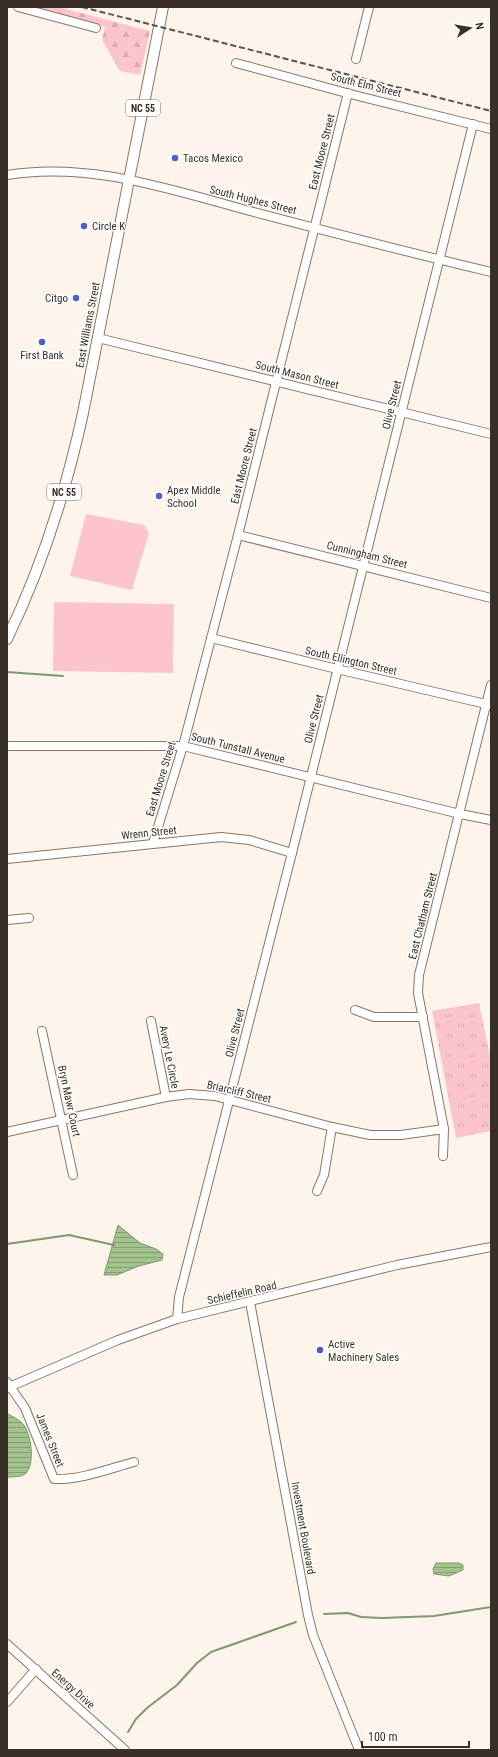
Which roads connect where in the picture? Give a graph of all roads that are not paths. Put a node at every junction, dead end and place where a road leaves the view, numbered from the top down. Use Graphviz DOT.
graph roads {
  1 [pos="18,7"];
  2 [pos="163,7"];
  3 [pos="369,7"];
  4 [pos="96,28"];
  5 [pos="356,59"];
  6 [pos="236,63"];
  7 [pos="348,93"];
  8 [pos="473,124"];
  9 [pos="491,129"];
  10 [pos="7,176"];
  11 [pos="129,180"];
  12 [pos="314,227"];
  13 [pos="439,259"];
  14 [pos="491,272"];
  15 [pos="98,338"];
  16 [pos="277,381"];
  17 [pos="402,411"];
  18 [pos="491,434"];
  19 [pos="238,535"];
  20 [pos="363,565"];
  21 [pos="491,598"];
  22 [pos="211,638"];
  23 [pos="7,639"];
  24 [pos="337,669"];
  25 [pos="491,685"];
  26 [pos="489,704"];
  27 [pos="7,746"];
  28 [pos="183,746"];
  29 [pos="310,777"];
  30 [pos="460,814"];
  31 [pos="491,820"];
  32 [pos="153,843"];
  33 [pos="292,853"];
  34 [pos="7,859"];
  35 [pos="29,918"];
  36 [pos="7,920"];
  37 [pos="355,1010"];
  38 [pos="423,1017"];
  39 [pos="151,1021"];
  40 [pos="42,1031"];
  41 [pos="166,1097"];
  42 [pos="229,1099"];
  43 [pos="61,1120"];
  44 [pos="332,1127"];
  45 [pos="444,1129"];
  46 [pos="7,1132"];
  47 [pos="443,1156"];
  48 [pos="73,1175"];
  49 [pos="317,1191"];
  50 [pos="491,1247"];
  51 [pos="250,1302"];
  52 [pos="177,1319"];
  53 [pos="8,1386"];
  54 [pos="134,1462"];
  55 [pos="7,1644"];
  56 [pos="36,1670"];
  57 [pos="7,1702"];
  58 [pos="125,1750"];
  59 [pos="359,1750"];
  1 -- 4 [label="street"];
  2 -- 11 [label="main road, East Williams Street / NC 55"];
  3 -- 5 [label="street"];
  6 -- 7 [label="street, South Elm Street"];
  7 -- 8 [label="street, South Elm Street"];
  7 -- 12 [label="street, East Moore Street"];
  8 -- 9 [label="street, South Elm Street"];
  8 -- 13 [label="street, Olive Street"];
  10 -- 11 [label="street, South Hughes Street"];
  11 -- 12 [label="street, South Hughes Street"];
  11 -- 15 [label="main road, East Williams Street / NC 55"];
  12 -- 13 [label="street, South Hughes Street"];
  12 -- 16 [label="street, East Moore Street"];
  13 -- 14 [label="street, South Hughes Street"];
  13 -- 17 [label="street, Olive Street"];
  15 -- 16 [label="street, South Mason Street"];
  15 -- 23 [label="main road, East Williams Street / NC 55"];
  16 -- 17 [label="street, South Mason Street"];
  16 -- 19 [label="street, East Moore Street"];
  17 -- 18 [label="street, South Mason Street"];
  17 -- 20 [label="street, Olive Street"];
  19 -- 20 [label="street, Cunningham Street"];
  19 -- 22 [label="street, East Moore Street"];
  20 -- 21 [label="street, Cunningham Street"];
  20 -- 24 [label="street, Olive Street"];
  22 -- 24 [label="street, South Ellington Street"];
  22 -- 28 [label="street, East Moore Street"];
  24 -- 26 [label="street, South Ellington Street"];
  24 -- 29 [label="street, Olive Street"];
  25 -- 26 [label="street, East Chatham Street"];
  26 -- 30 [label="street, East Chatham Street"];
  27 -- 28 [label="street, South Tunstall Avenue"];
  28 -- 29 [label="street, South Tunstall Avenue"];
  28 -- 32 [label="street, East Moore Street"];
  29 -- 30 [label="street, South Tunstall Avenue"];
  29 -- 33 [label="street, Olive Street"];
  30 -- 31 [label="street, South Tunstall Avenue"];
  30 -- 38 [label="street, East Chatham Street"];
  32 -- 33 [label="street, Wrenn Street"];
  32 -- 34 [label="street, Wrenn Street"];
  33 -- 42 [label="street, Olive Street"];
  35 -- 36 [label="street"];
  37 -- 38 [label="street"];
  38 -- 45 [label="street, East Chatham Street"];
  39 -- 41 [label="street, Avery Le Circle"];
  40 -- 43 [label="street, Bryn Mawr Court"];
  41 -- 42 [label="street, Briarcliff Street"];
  41 -- 43 [label="street, Briarcliff Street"];
  42 -- 44 [label="street, Briarcliff Street"];
  42 -- 52 [label="street, Olive Street"];
  43 -- 46 [label="street, Briarcliff Street"];
  43 -- 48 [label="street, Bryn Mawr Court"];
  44 -- 45 [label="street, Briarcliff Street"];
  44 -- 49 [label="street"];
  45 -- 47 [label="street, East Chatham Street"];
  50 -- 51 [label="street, Schieffelin Road"];
  51 -- 52 [label="street, Schieffelin Road"];
  51 -- 59 [label="street, Investment Boulevard"];
  52 -- 53 [label="street, Schieffelin Road"];
  53 -- 54 [label="street, James Street"];
  55 -- 56 [label="street, Energy Drive"];
  56 -- 57 [label="street"];
  56 -- 58 [label="street, Energy Drive"];
}
